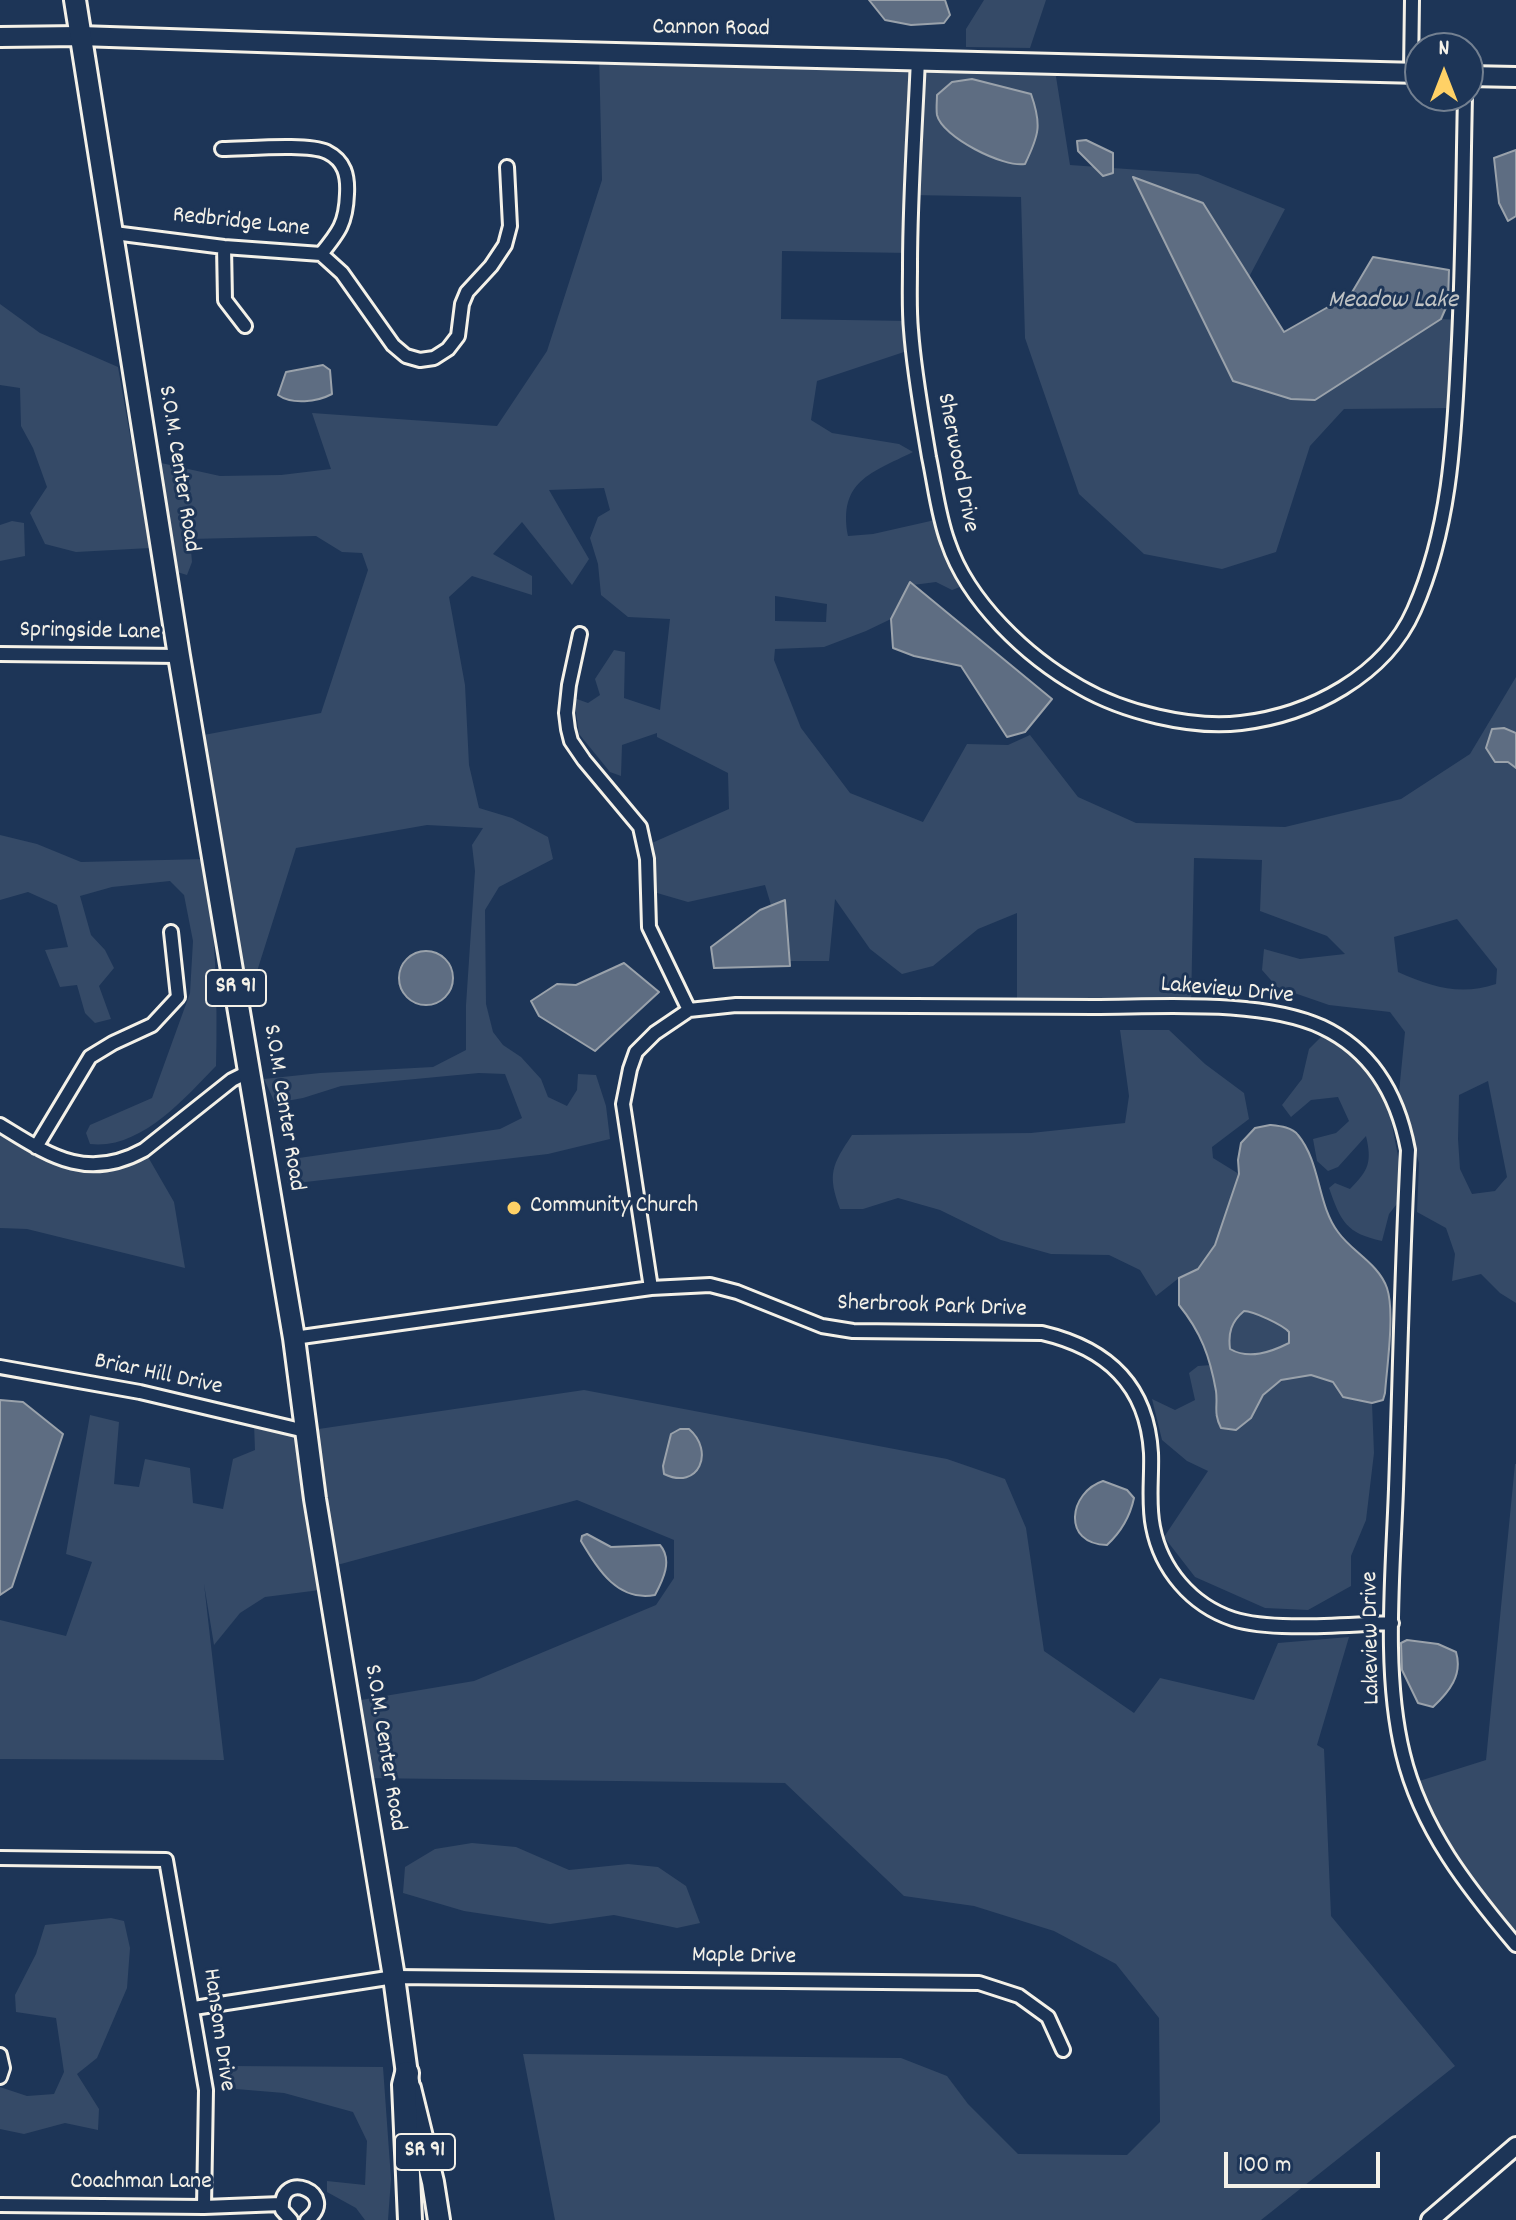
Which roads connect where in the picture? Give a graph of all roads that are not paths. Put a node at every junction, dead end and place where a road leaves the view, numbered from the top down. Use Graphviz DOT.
graph roads {
  1 [pos="75,0"];
  2 [pos="1412,0"];
  3 [pos="1413,32"];
  4 [pos="80,36"];
  5 [pos="0,37"];
  6 [pos="918,59"];
  7 [pos="1404,72"];
  8 [pos="1484,76"];
  9 [pos="1516,77"];
  10 [pos="1465,112"];
  11 [pos="222,149"];
  12 [pos="507,167"];
  13 [pos="114,233"];
  14 [pos="224,247"];
  15 [pos="321,254"];
  16 [pos="245,326"];
  17 [pos="580,634"];
  18 [pos="0,654"];
  19 [pos="179,656"];
  20 [pos="171,932"];
  21 [pos="689,1010"];
  22 [pos="250,1071"];
  23 [pos="0,1125"];
  24 [pos="36,1147"];
  25 [pos="651,1288"];
  26 [pos="294,1338"];
  27 [pos="0,1367"];
  28 [pos="305,1431"];
  29 [pos="1392,1623"];
  30 [pos="0,1858"];
  31 [pos="1516,1945"];
  32 [pos="394,1977"];
  33 [pos="194,2008"];
  34 [pos="1063,2050"];
  35 [pos="0,2055"];
  36 [pos="0,2077"];
  37 [pos="408,2078"];
  38 [pos="1516,2146"];
  39 [pos="281,2204"];
  40 [pos="0,2205"];
  41 [pos="204,2207"];
  42 [pos="163,2214"];
  43 [pos="291,2220"];
  44 [pos="307,2220"];
  45 [pos="410,2220"];
  46 [pos="420,2220"];
  47 [pos="439,2220"];
  48 [pos="1430,2220"];
  1 -- 4 [label="main road, S.O.M. Center Road / SR 91"];
  2 -- 3 [label="street"];
  4 -- 5 [label="main road, Cannon Road"];
  4 -- 6 [label="main road, Cannon Road"];
  4 -- 13 [label="main road, S.O.M. Center Road / SR 91"];
  6 -- 7 [label="main road, Cannon Road"];
  6 -- 10 [label="street, Sherwood Drive"];
  8 -- 9 [label="main road"];
  11 -- 15 [label="street"];
  12 -- 15 [label="street, Redbridge Lane"];
  13 -- 14 [label="street, Redbridge Lane"];
  13 -- 19 [label="main road, S.O.M. Center Road / SR 91"];
  14 -- 15 [label="street, Redbridge Lane"];
  14 -- 16 [label="street"];
  17 -- 21 [label="street"];
  18 -- 19 [label="street, Springside Lane"];
  19 -- 22 [label="main road, S.O.M. Center Road / SR 91"];
  20 -- 24 [label="street"];
  21 -- 25 [label="street, Lakeview Drive"];
  21 -- 29 [label="street, Lakeview Drive"];
  22 -- 24 [label="street"];
  22 -- 26 [label="main road, S.O.M. Center Road / SR 91"];
  23 -- 24 [label="street"];
  25 -- 26 [label="street, Sherbrook Park Drive"];
  25 -- 29 [label="street, Sherbrook Park Drive"];
  26 -- 28 [label="main road, S.O.M. Center Road / SR 91"];
  27 -- 28 [label="street, Briar Hill Drive"];
  28 -- 32 [label="main road, S.O.M. Center Road / SR 91"];
  29 -- 31 [label="street, Lakeview Drive"];
  30 -- 33 [label="street, Hansom Drive"];
  32 -- 33 [label="street, Maple Drive"];
  32 -- 34 [label="street, Maple Drive"];
  32 -- 37 [label="main road, S.O.M. Center Road / SR 91"];
  33 -- 41 [label="street, Hansom Drive"];
  35 -- 36 [label="street"];
  37 -- 45 [label="highway"];
  37 -- 46 [label="main road, S.O.M. Center Road / SR 91"];
  37 -- 47 [label="main road, S.O.M. Center Road / SR 91"];
  38 -- 48 [label="street"];
  39 -- 41 [label="street, Coachman Lane"];
  39 -- 43 [label="street"];
  39 -- 44 [label="street, Coachman Lane"];
  40 -- 42 [label="street, Coachman Lane"];
  41 -- 42 [label="street, Coachman Lane"];
}
